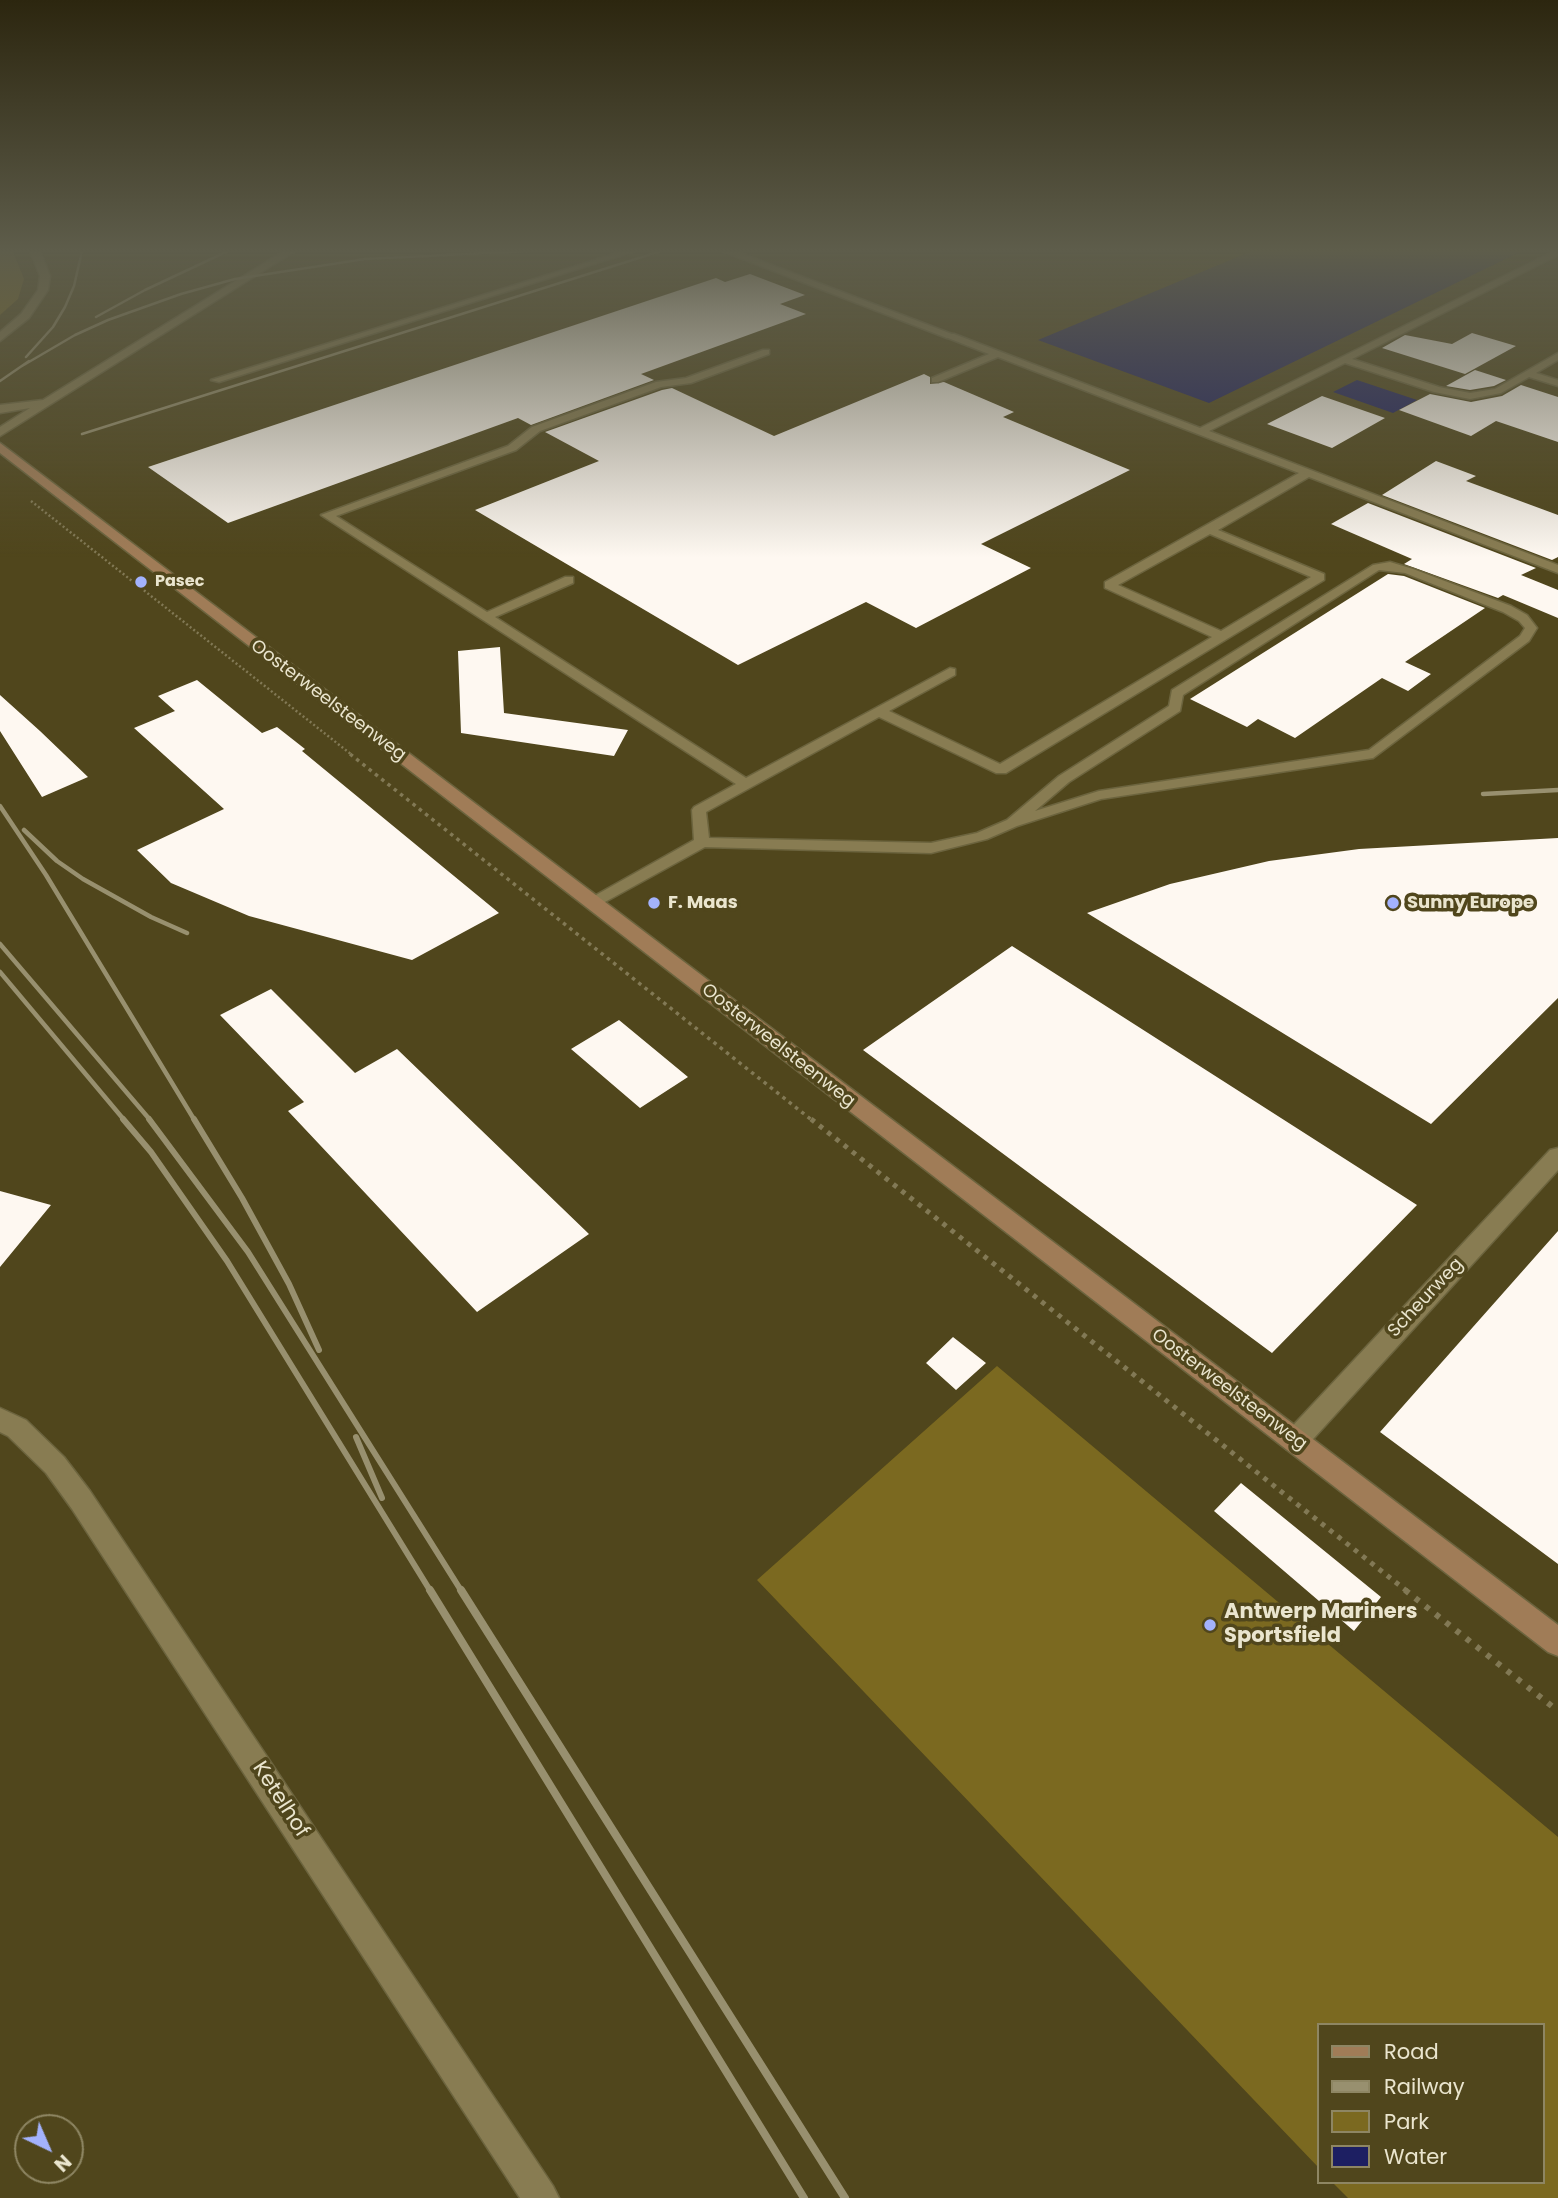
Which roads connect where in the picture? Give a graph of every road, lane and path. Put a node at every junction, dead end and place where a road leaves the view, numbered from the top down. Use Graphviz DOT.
graph roads {
  1 [pos="126,354"];
  2 [pos="301,354"];
  3 [pos="761,354"];
  4 [pos="997,354"];
  5 [pos="1354,354"];
  6 [pos="1558,356"];
  7 [pos="1343,359"];
  8 [pos="1528,373"];
  9 [pos="216,380"];
  10 [pos="935,380"];
  11 [pos="1558,383"];
  12 [pos="48,402"];
  13 [pos="0,409"];
  14 [pos="0,432"];
  15 [pos="1200,432"];
  16 [pos="0,447"];
  17 [pos="1308,473"];
  18 [pos="26,498"];
  19 [pos="1209,530"];
  20 [pos="1558,569"];
  21 [pos="569,580"];
  22 [pos="486,617"];
  23 [pos="1221,636"];
  24 [pos="950,672"];
  25 [pos="878,711"];
  26 [pos="746,783"];
  27 [pos="1012,823"];
  28 [pos="702,842"];
  29 [pos="594,904"];
  30 [pos="1558,1156"];
  31 [pos="0,1419"];
  32 [pos="1295,1441"];
  33 [pos="1558,1642"];
  34 [pos="1558,1711"];
  35 [pos="541,2198"];
  1 -- 12 [label="street"];
  2 -- 9 [label="lane"];
  3 -- 22 [label="lane"];
  4 -- 10 [label="lane"];
  4 -- 15 [label="lane"];
  5 -- 7 [label="lane"];
  6 -- 8 [label="lane"];
  7 -- 8 [label="lane"];
  7 -- 15 [label="lane"];
  8 -- 11 [label="lane"];
  12 -- 13 [label="street"];
  12 -- 14 [label="street"];
  15 -- 17 [label="lane"];
  16 -- 29 [label="main road, Oosterweelsteenweg"];
  17 -- 19 [label="lane"];
  17 -- 20 [label="lane"];
  18 -- 34 [label="path"];
  19 -- 23 [label="lane"];
  19 -- 23 [label="lane"];
  21 -- 22 [label="lane"];
  22 -- 26 [label="lane"];
  23 -- 25 [label="lane"];
  24 -- 25 [label="lane"];
  25 -- 26 [label="lane"];
  26 -- 28 [label="lane"];
  27 -- 27 [label="lane"];
  27 -- 28 [label="lane"];
  28 -- 29 [label="lane"];
  29 -- 32 [label="main road, Oosterweelsteenweg"];
  30 -- 32 [label="street, Scheurweg"];
  31 -- 35 [label="street, Ketelhof"];
  32 -- 33 [label="main road, Oosterweelsteenweg"];
}
